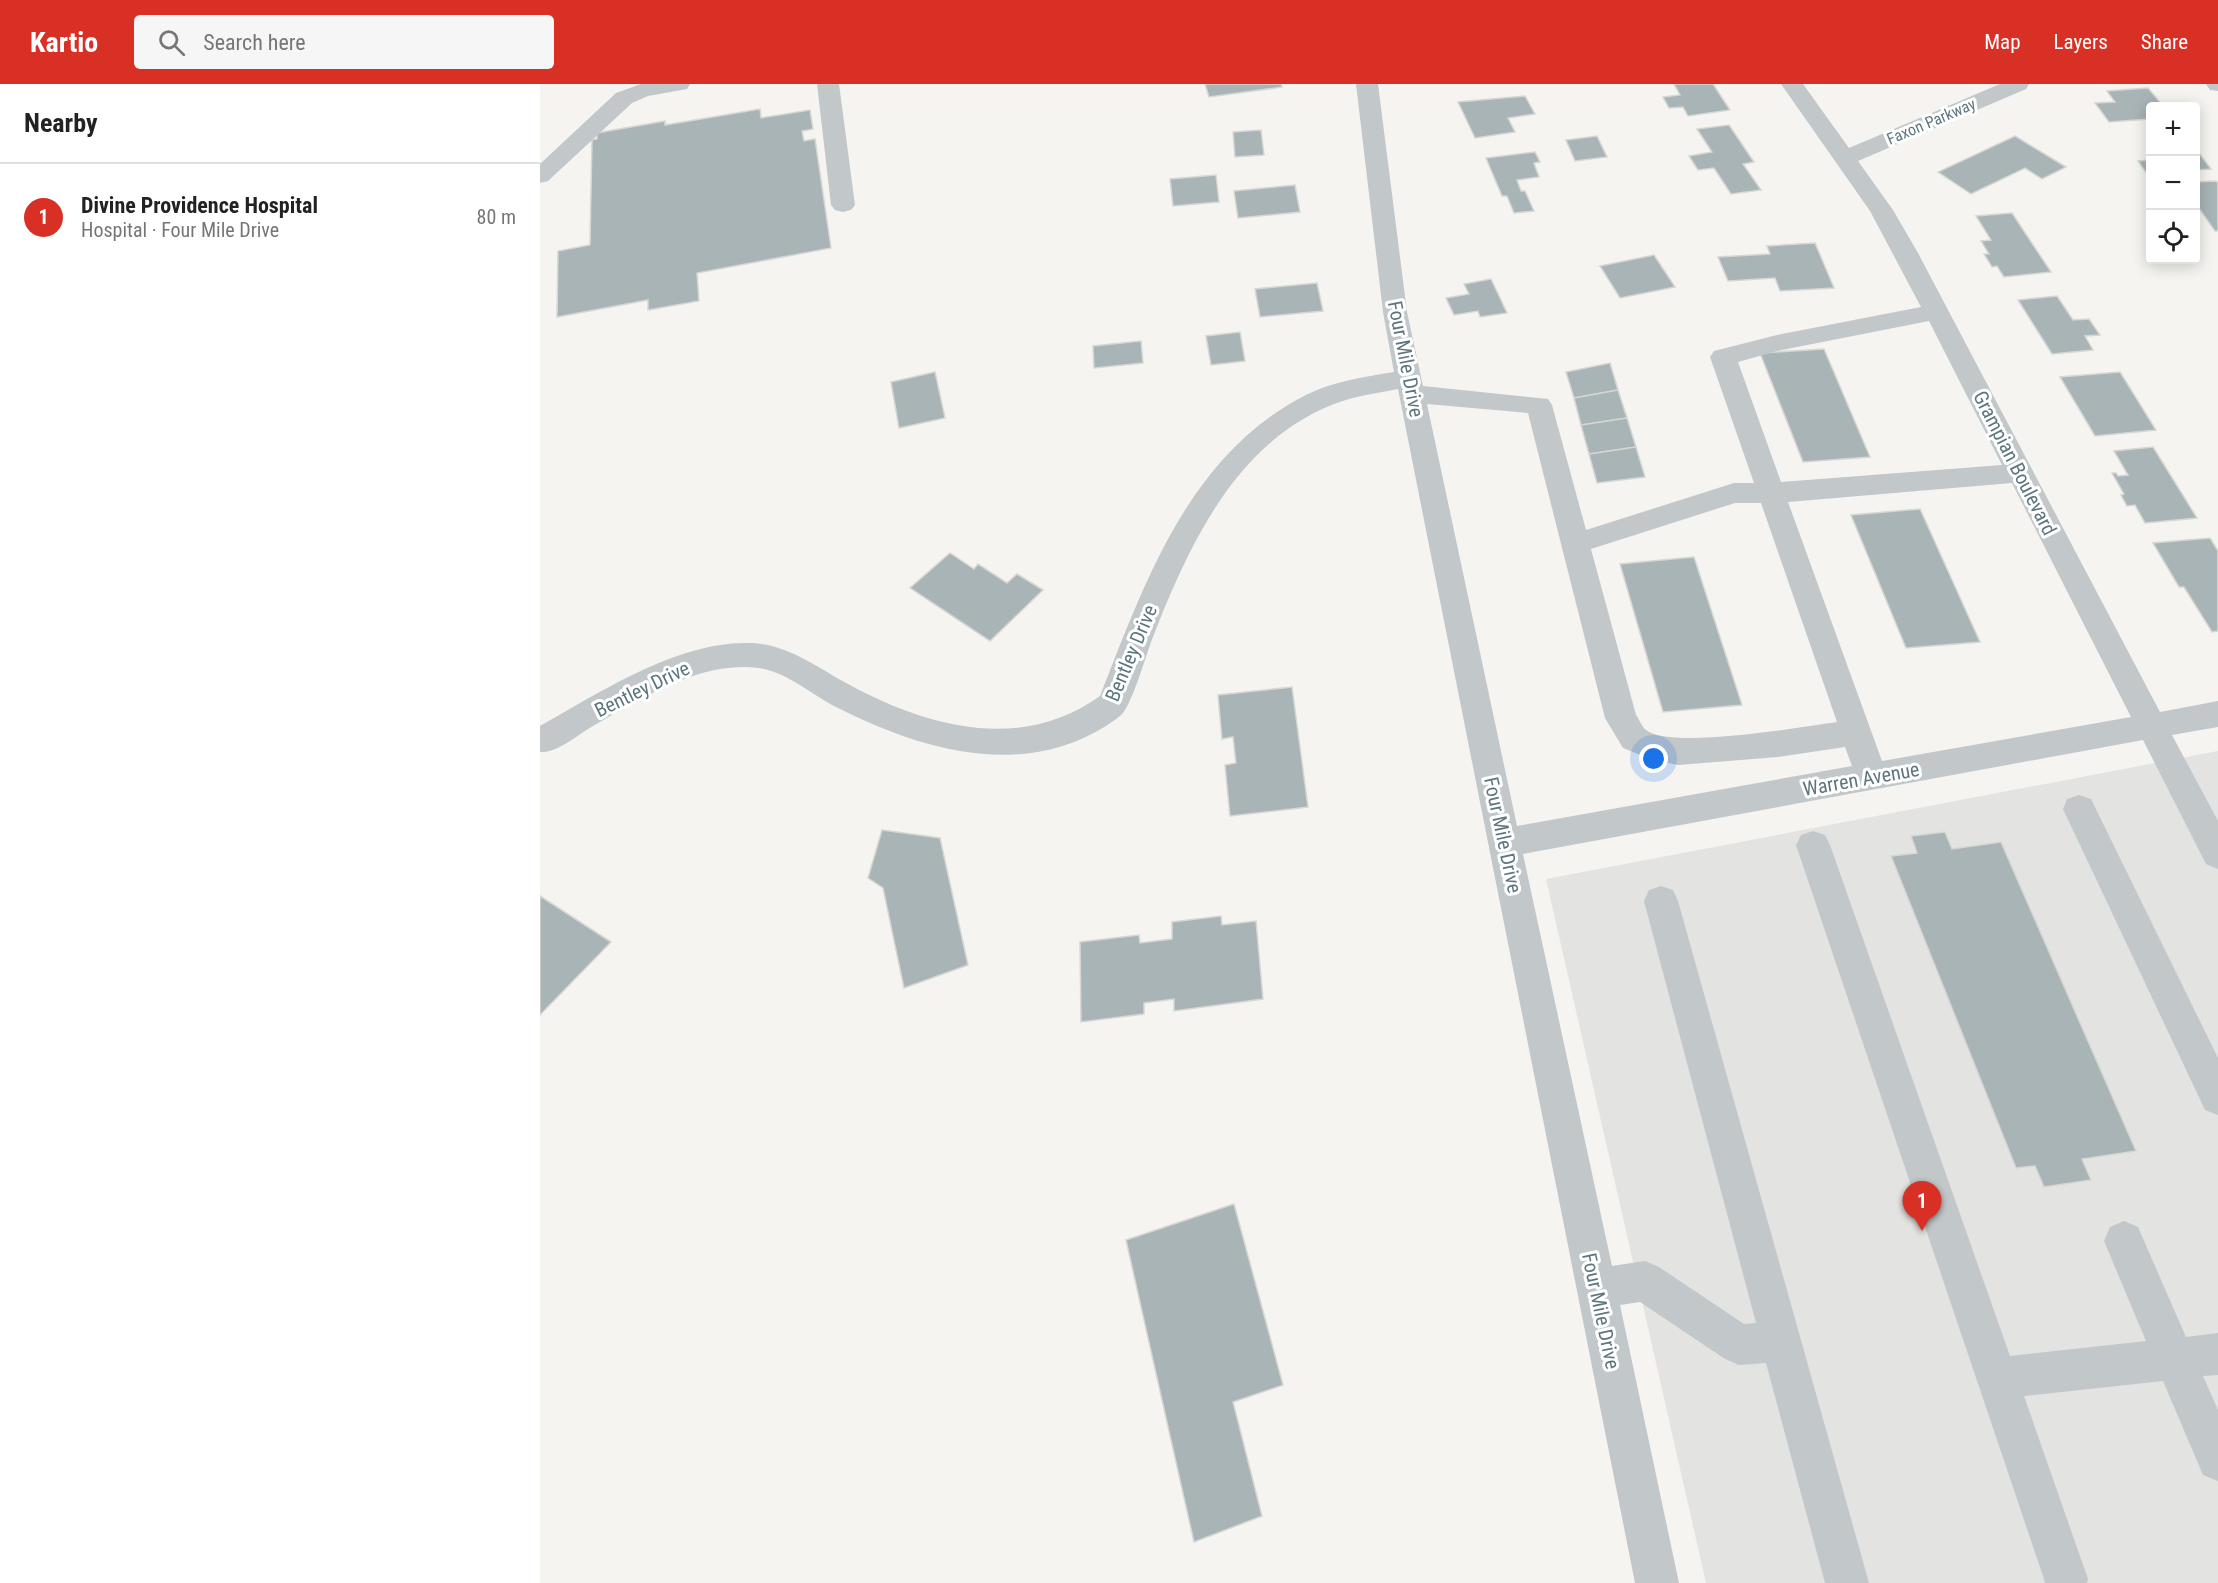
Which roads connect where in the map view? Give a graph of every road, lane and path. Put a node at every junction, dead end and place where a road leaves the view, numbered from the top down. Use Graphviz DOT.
graph roads {
  1 [pos="679,84"];
  2 [pos="828,84"];
  3 [pos="1366,84"];
  4 [pos="1792,84"];
  5 [pos="2018,84"];
  6 [pos="1845,158"];
  7 [pos="540,176"];
  8 [pos="843,205"];
  9 [pos="1936,312"];
  10 [pos="1410,386"];
  11 [pos="2019,473"];
  12 [pos="1771,493"];
  13 [pos="1574,543"];
  14 [pos="2218,714"];
  15 [pos="2151,726"];
  16 [pos="1856,732"];
  17 [pos="543,740"];
  18 [pos="1872,777"];
  19 [pos="2079,809"];
  20 [pos="1504,843"];
  21 [pos="1813,845"];
  22 [pos="2218,854"];
  23 [pos="1661,901"];
  24 [pos="2218,1097"];
  25 [pos="2124,1241"];
  26 [pos="1596,1289"];
  27 [pos="1780,1341"];
  28 [pos="2218,1354"];
  29 [pos="2174,1359"];
  30 [pos="1997,1378"];
  31 [pos="2218,1460"];
  32 [pos="2066,1579"];
  33 [pos="1657,1583"];
  34 [pos="1847,1583"];
  1 -- 7 [label="street"];
  2 -- 8 [label="street"];
  3 -- 10 [label="street, Four Mile Drive"];
  4 -- 6 [label="street, Grampian Boulevard"];
  5 -- 6 [label="street, Faxon Parkway"];
  6 -- 9 [label="street, Grampian Boulevard"];
  9 -- 11 [label="street, Grampian Boulevard"];
  9 -- 12 [label="street"];
  10 -- 13 [label="street, Bentley Drive"];
  10 -- 17 [label="street, Bentley Drive"];
  10 -- 20 [label="street, Four Mile Drive"];
  11 -- 12 [label="street"];
  11 -- 15 [label="street, Grampian Boulevard"];
  12 -- 13 [label="street"];
  12 -- 16 [label="street"];
  13 -- 16 [label="street"];
  14 -- 15 [label="street, Warren Avenue"];
  15 -- 18 [label="street, Warren Avenue"];
  15 -- 22 [label="street, Grampian Boulevard"];
  16 -- 18 [label="street"];
  18 -- 20 [label="street, Warren Avenue"];
  19 -- 24 [label="street"];
  20 -- 26 [label="street, Four Mile Drive"];
  21 -- 30 [label="street"];
  23 -- 27 [label="street"];
  25 -- 29 [label="street"];
  26 -- 27 [label="street"];
  26 -- 33 [label="street, Four Mile Drive"];
  27 -- 34 [label="street"];
  28 -- 29 [label="street"];
  29 -- 30 [label="street"];
  29 -- 31 [label="street"];
  30 -- 32 [label="street"];
}
